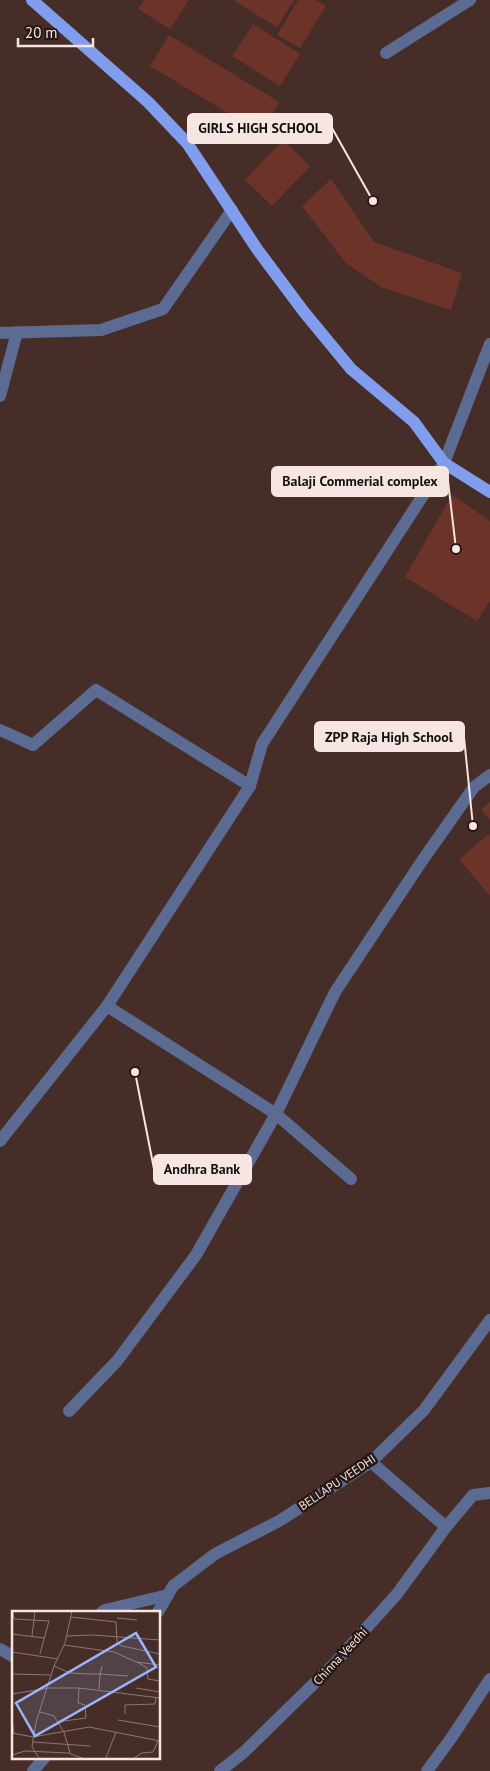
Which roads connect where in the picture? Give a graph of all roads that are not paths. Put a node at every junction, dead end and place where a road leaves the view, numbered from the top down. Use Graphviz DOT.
graph roads {
  1 [pos="32,0"];
  2 [pos="470,0"];
  3 [pos="386,53"];
  4 [pos="232,210"];
  5 [pos="17,332"];
  6 [pos="0,333"];
  7 [pos="490,344"];
  8 [pos="0,396"];
  9 [pos="444,463"];
  10 [pos="490,492"];
  11 [pos="0,730"];
  12 [pos="490,776"];
  13 [pos="250,786"];
  14 [pos="107,1006"];
  15 [pos="276,1114"];
  16 [pos="0,1141"];
  17 [pos="351,1179"];
  18 [pos="490,1320"];
  19 [pos="69,1411"];
  20 [pos="371,1462"];
  21 [pos="490,1493"];
  22 [pos="446,1527"];
  23 [pos="168,1595"];
  24 [pos="104,1611"];
  25 [pos="159,1611"];
  26 [pos="0,1649"];
  27 [pos="12,1656"];
  28 [pos="490,1679"];
  29 [pos="45,1758"];
  30 [pos="33,1771"];
  31 [pos="220,1771"];
  32 [pos="427,1771"];
  1 -- 4 [label="main road"];
  2 -- 3 [label="street"];
  4 -- 5 [label="street"];
  4 -- 9 [label="main road"];
  5 -- 6 [label="street"];
  5 -- 8 [label="street"];
  7 -- 9 [label="street"];
  9 -- 10 [label="main road"];
  9 -- 13 [label="street"];
  11 -- 13 [label="street"];
  12 -- 15 [label="street"];
  13 -- 14 [label="street"];
  14 -- 15 [label="street"];
  14 -- 16 [label="street"];
  15 -- 17 [label="street"];
  15 -- 19 [label="street"];
  18 -- 20 [label="street, BELLAPU VEEDHI"];
  20 -- 22 [label="street"];
  20 -- 23 [label="street, BELLAPU VEEDHI"];
  21 -- 22 [label="street, Chinna Veedhi"];
  22 -- 31 [label="street, Chinna Veedhi"];
  23 -- 24 [label="street"];
  23 -- 25 [label="street, BELLAPU VEEDHI"];
  26 -- 27 [label="street"];
  28 -- 32 [label="street"];
  29 -- 30 [label="street"];
}
